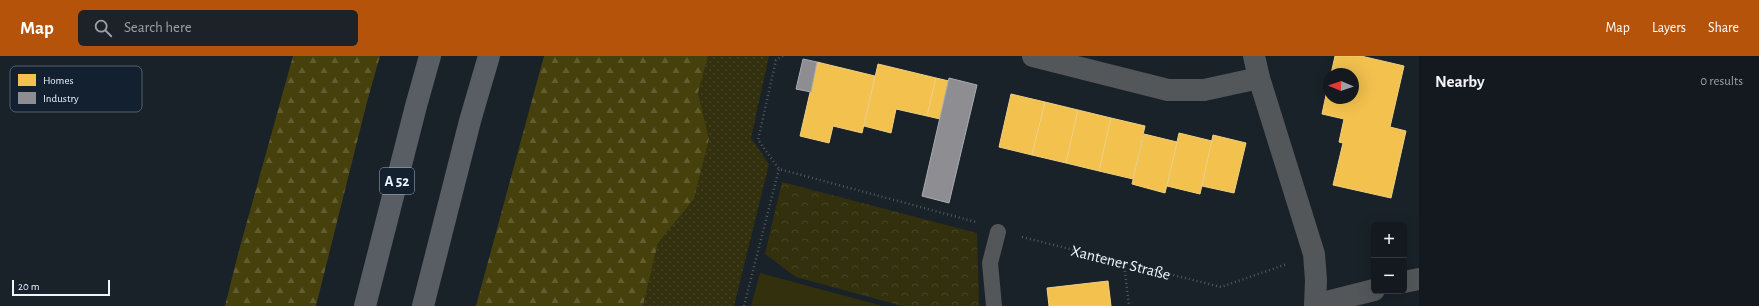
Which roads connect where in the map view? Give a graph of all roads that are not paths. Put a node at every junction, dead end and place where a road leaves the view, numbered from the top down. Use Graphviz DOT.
graph roads {
  1 [pos="430,56"];
  2 [pos="489,56"];
  3 [pos="1033,56"];
  4 [pos="1254,56"];
  5 [pos="1259,78"];
  6 [pos="998,232"];
  7 [pos="1419,279"];
  8 [pos="1407,281"];
  9 [pos="1371,291"];
  10 [pos="365,306"];
  11 [pos="423,306"];
  12 [pos="994,306"];
  13 [pos="1315,306"];
  1 -- 10 [label="highway, A 52"];
  2 -- 11 [label="highway"];
  3 -- 5 [label="street"];
  4 -- 5 [label="street"];
  5 -- 13 [label="street"];
  6 -- 12 [label="lane"];
  7 -- 8 [label="street"];
  9 -- 13 [label="street"];
}
